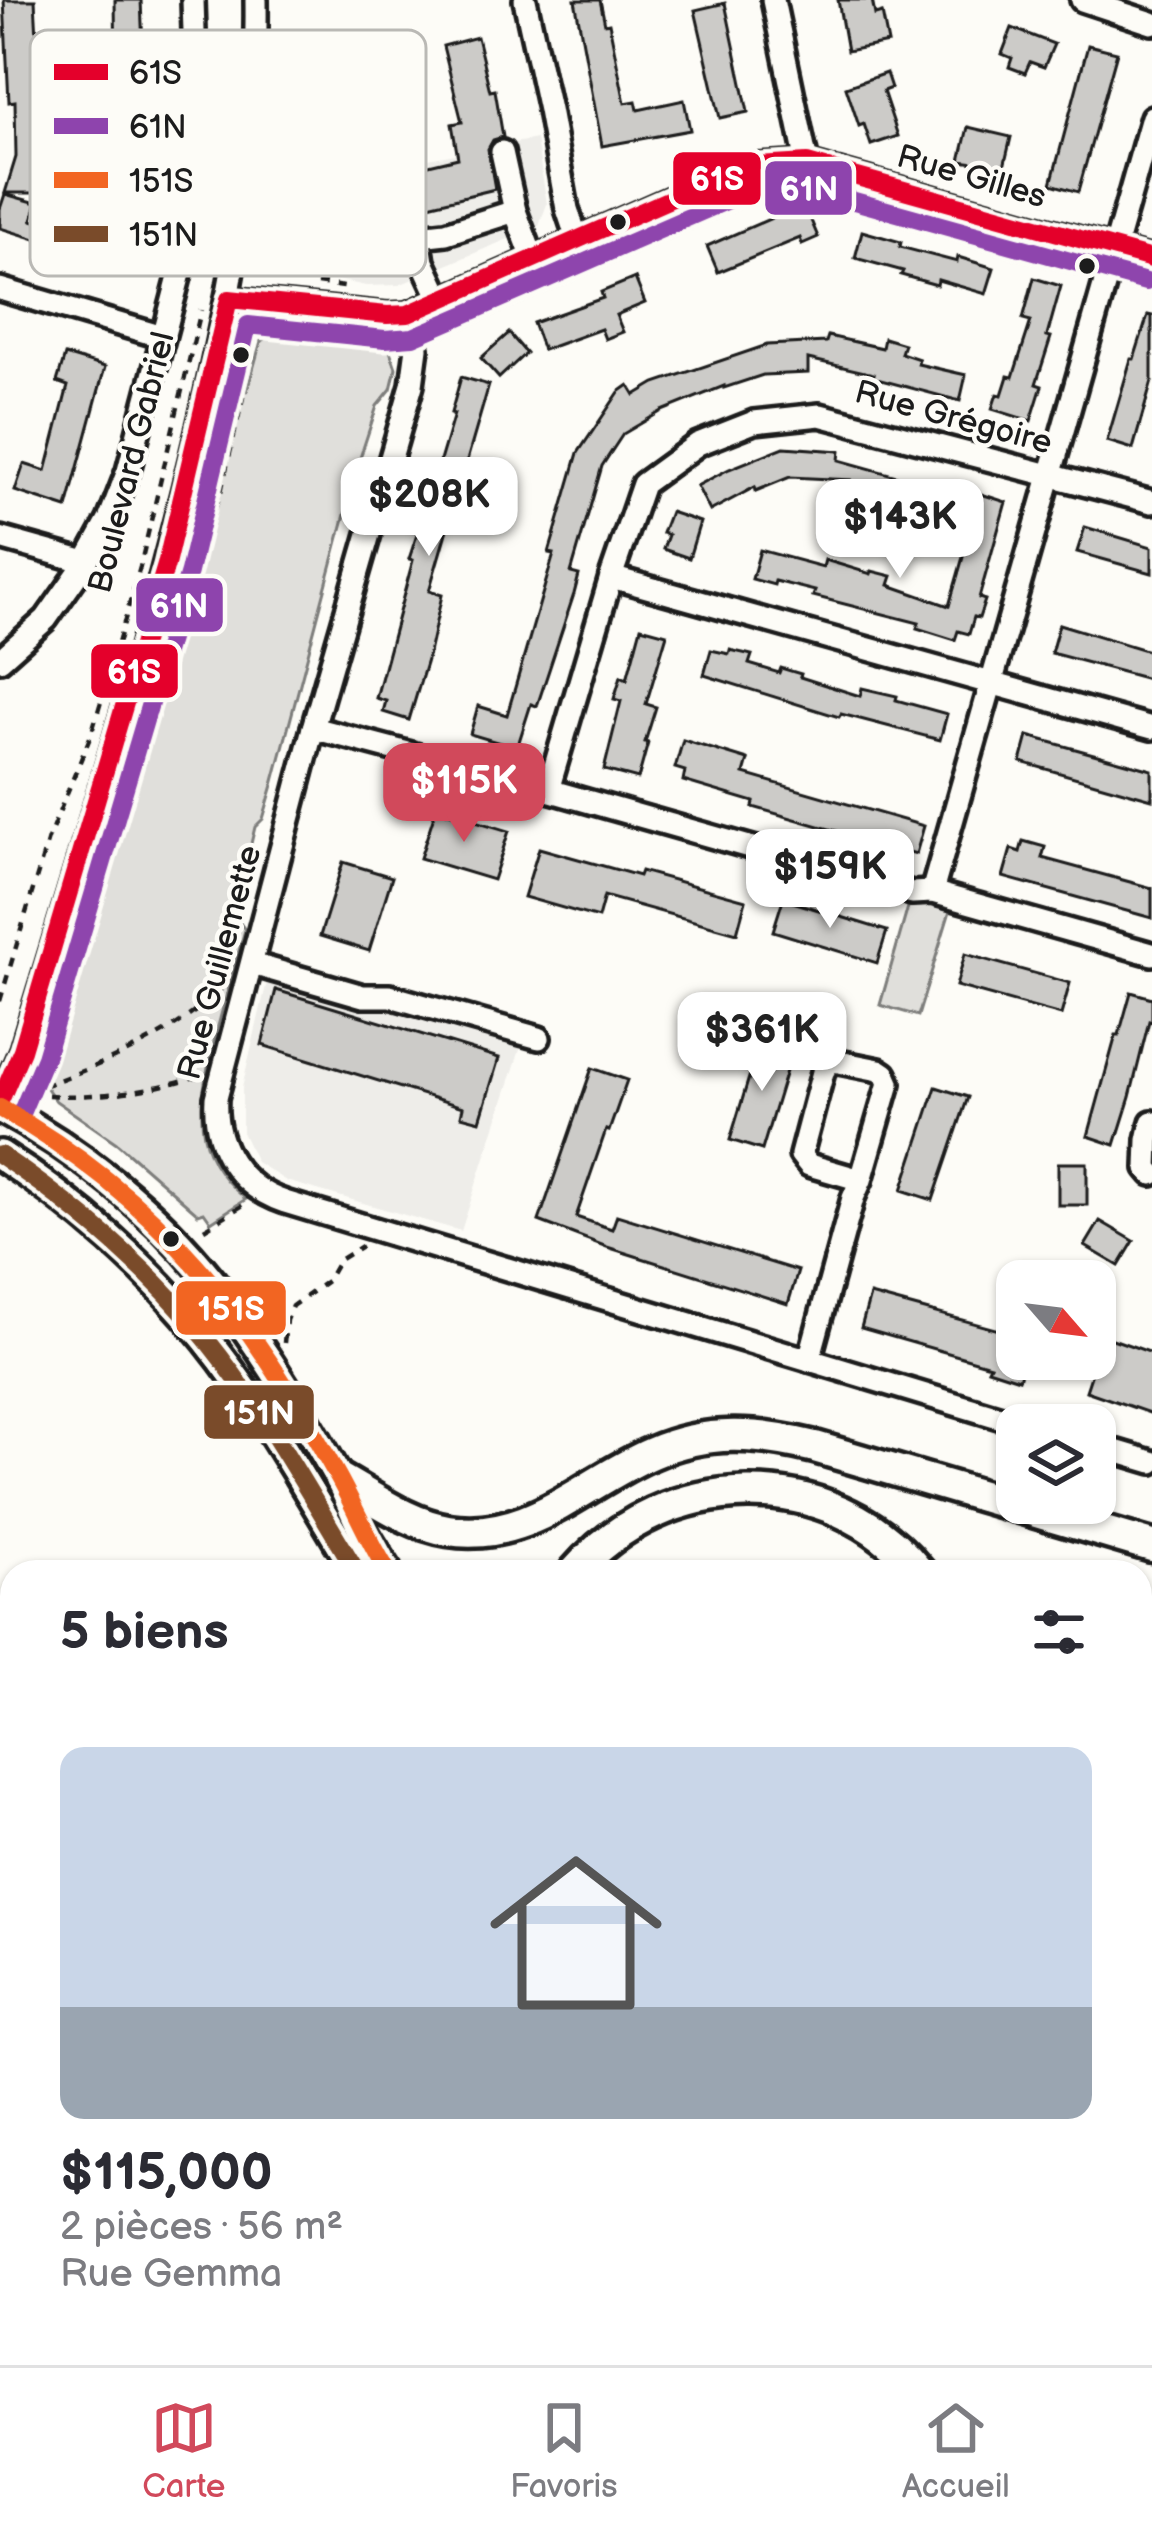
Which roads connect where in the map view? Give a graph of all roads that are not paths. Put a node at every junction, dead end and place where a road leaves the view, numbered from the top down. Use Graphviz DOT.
graph roads {
  1 [pos="193,0"];
  2 [pos="256,0"];
  3 [pos="525,0"];
  4 [pos="772,0"];
  5 [pos="1082,0"];
  6 [pos="1152,23"];
  7 [pos="194,30"];
  8 [pos="255,30"];
  9 [pos="1152,117"];
  10 [pos="502,152"];
  11 [pos="807,163"];
  12 [pos="515,211"];
  13 [pos="426,235"];
  14 [pos="578,242"];
  15 [pos="1114,248"];
  16 [pos="1152,259"];
  17 [pos="534,261"];
  18 [pos="426,268"];
  19 [pos="179,276"];
  20 [pos="232,276"];
  21 [pos="0,289"];
  22 [pos="229,299"];
  23 [pos="441,301"];
  24 [pos="408,314"];
  25 [pos="163,337"];
  26 [pos="1050,475"];
  27 [pos="1152,502"];
  28 [pos="0,538"];
  29 [pos="86,562"];
  30 [pos="611,578"];
  31 [pos="0,661"];
  32 [pos="991,683"];
  33 [pos="313,728"];
  34 [pos="1152,728"];
  35 [pos="548,790"];
  36 [pos="932,892"];
  37 [pos="1152,954"];
  38 [pos="252,964"];
  39 [pos="539,1038"];
  40 [pos="0,1105"];
  41 [pos="1152,1123"];
  42 [pos="0,1155"];
  43 [pos="1152,1174"];
  44 [pos="861,1180"];
  45 [pos="809,1360"];
  46 [pos="996,1416"];
  47 [pos="1116,1451"];
  48 [pos="1152,1462"];
  49 [pos="340,1479"];
  50 [pos="1152,1546"];
  51 [pos="350,1560"];
  52 [pos="380,1560"];
  53 [pos="587,1560"];
  54 [pos="909,1560"];
  1 -- 7 [label="street"];
  2 -- 8 [label="street, Boulevard Gabriel"];
  3 -- 14 [label="street"];
  4 -- 11 [label="street"];
  5 -- 6 [label="street"];
  9 -- 15 [label="street"];
  10 -- 12 [label="street"];
  11 -- 14 [label="street, Rue Gilles"];
  11 -- 15 [label="street, Rue Gilles"];
  12 -- 13 [label="street"];
  12 -- 17 [label="street"];
  14 -- 17 [label="street, Rue Gilles"];
  15 -- 16 [label="street, Rue Gilles"];
  15 -- 26 [label="street"];
  17 -- 23 [label="street, Rue Gilles"];
  18 -- 23 [label="street"];
  19 -- 25 [label="street"];
  20 -- 22 [label="street, Boulevard Gabriel"];
  21 -- 25 [label="street"];
  22 -- 24 [label="street, Rue Gilles"];
  22 -- 40 [label="street, Boulevard Gabriel"];
  23 -- 24 [label="street, Rue Gilles"];
  24 -- 33 [label="street, Rue Guillemette"];
  25 -- 29 [label="street"];
  26 -- 27 [label="street, Rue Grégoire"];
  26 -- 30 [label="street, Rue Grégoire"];
  26 -- 32 [label="street"];
  28 -- 29 [label="street"];
  29 -- 31 [label="street"];
  30 -- 32 [label="street"];
  30 -- 35 [label="street, Rue Grégoire"];
  32 -- 34 [label="street"];
  32 -- 36 [label="street"];
  33 -- 35 [label="street"];
  33 -- 38 [label="street, Rue Guillemette"];
  35 -- 36 [label="street"];
  36 -- 37 [label="street"];
  38 -- 39 [label="street"];
  38 -- 45 [label="street, Rue Guillemette"];
  40 -- 49 [label="main road"];
  41 -- 43 [label="street"];
  42 -- 51 [label="main road"];
  44 -- 44 [label="street"];
  44 -- 45 [label="street"];
  45 -- 46 [label="street, Rue Guillemette"];
  47 -- 48 [label="street"];
  49 -- 50 [label="highway"];
  49 -- 52 [label="main road"];
  53 -- 54 [label="highway"];
}
